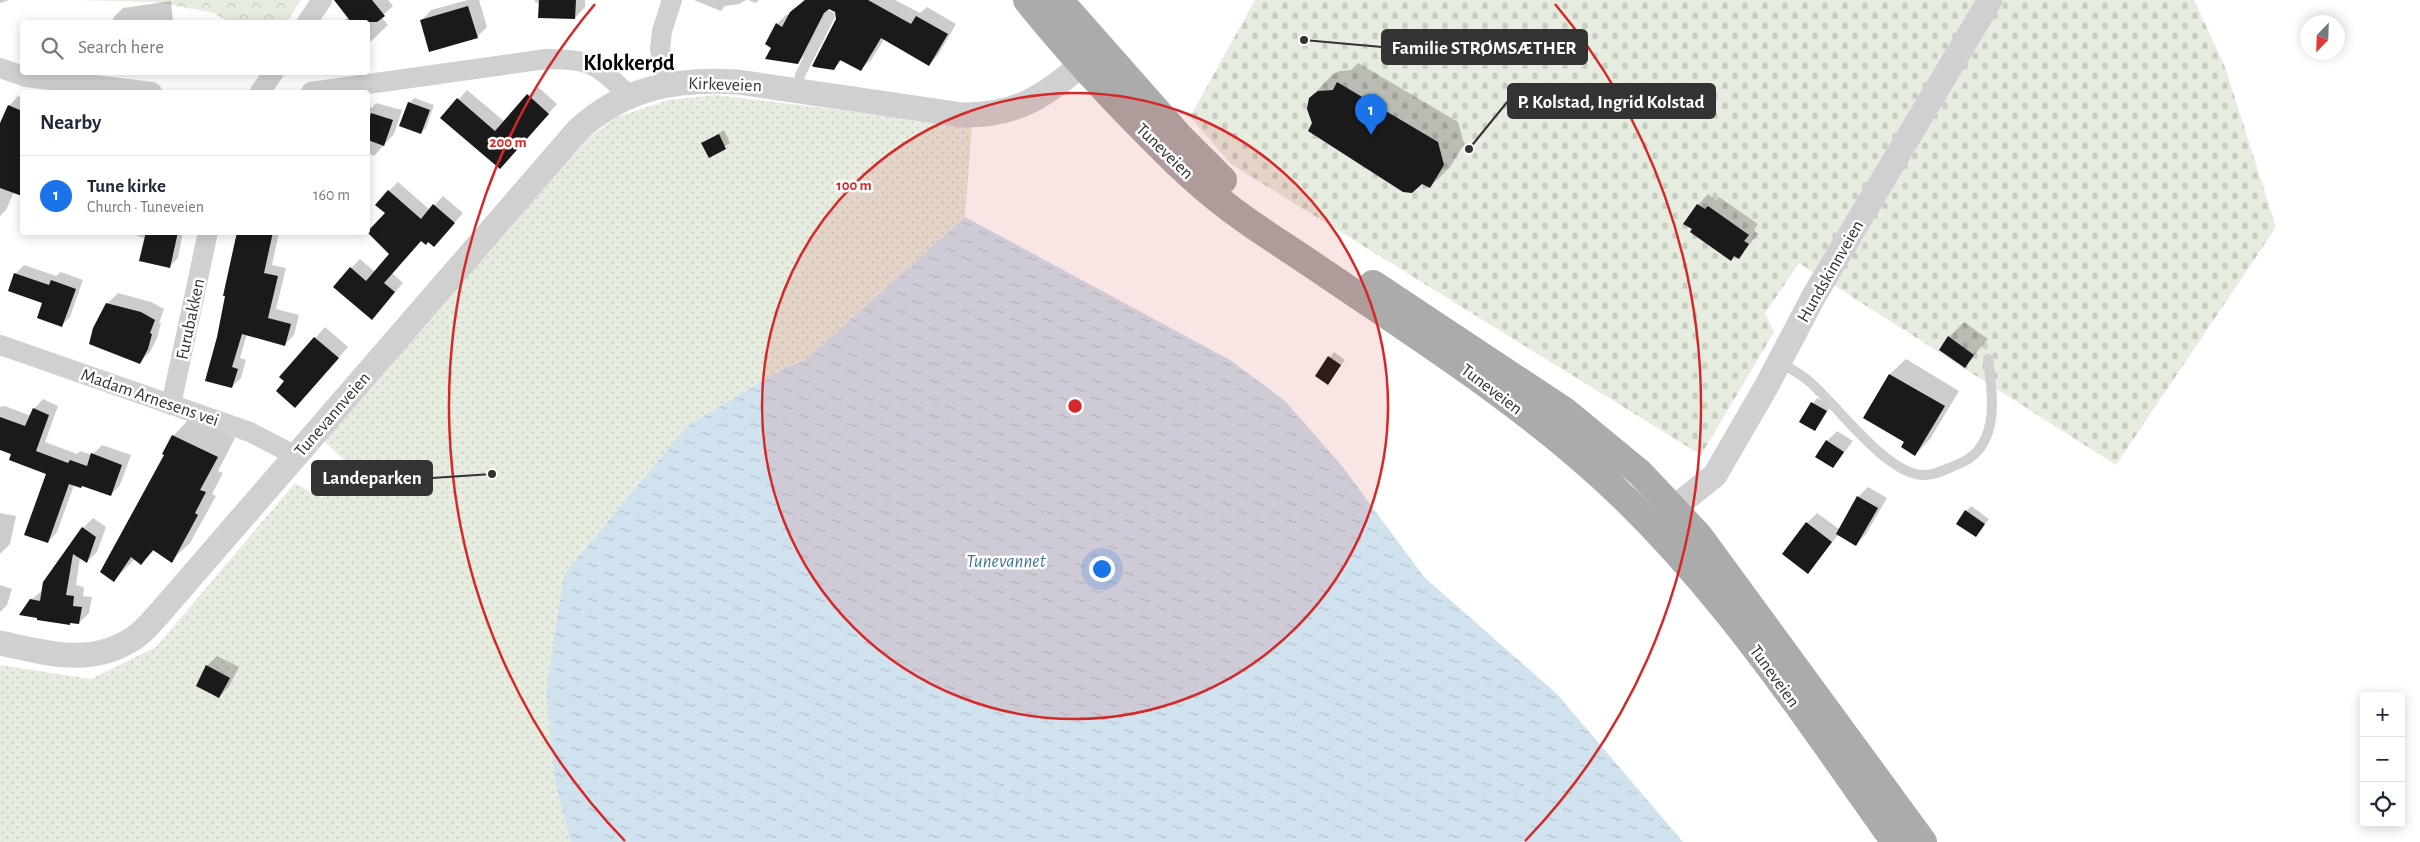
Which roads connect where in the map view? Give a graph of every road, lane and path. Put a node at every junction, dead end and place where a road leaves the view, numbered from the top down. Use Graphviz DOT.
graph roads {
  1 [pos="322,0"];
  2 [pos="672,0"];
  3 [pos="1027,0"];
  4 [pos="1059,0"];
  5 [pos="1990,0"];
  6 [pos="830,16"];
  7 [pos="308,20"];
  8 [pos="1102,48"];
  9 [pos="1082,65"];
  10 [pos="0,68"];
  11 [pos="20,75"];
  12 [pos="20,75"];
  13 [pos="272,75"];
  14 [pos="668,84"];
  15 [pos="135,90"];
  16 [pos="261,90"];
  17 [pos="326,90"];
  18 [pos="797,90"];
  19 [pos="630,96"];
  20 [pos="207,235"];
  21 [pos="0,345"];
  22 [pos="1988,359"];
  23 [pos="1780,362"];
  24 [pos="171,405"];
  25 [pos="296,456"];
  26 [pos="1675,508"];
  27 [pos="1652,525"];
  28 [pos="0,643"];
  29 [pos="1895,842"];
  30 [pos="1923,842"];
  1 -- 7 [label="street"];
  2 -- 14 [label="street"];
  3 -- 9 [label="main road, Tuneveien"];
  4 -- 8 [label="main road, Tuneveien"];
  5 -- 23 [label="street, Hundskinnveien"];
  6 -- 18 [label="lane"];
  8 -- 9 [label="street, Kirkeveien"];
  8 -- 26 [label="main road, Tuneveien"];
  9 -- 18 [label="street, Kirkeveien"];
  9 -- 27 [label="main road, Tuneveien"];
  10 -- 12 [label="street"];
  11 -- 15 [label="street"];
  13 -- 16 [label="street"];
  14 -- 18 [label="street, Kirkeveien"];
  14 -- 19 [label="street, Kirkeveien"];
  17 -- 19 [label="street"];
  19 -- 25 [label="street, Tunevannveien"];
  20 -- 24 [label="street, Furubakken"];
  21 -- 24 [label="street, Madam Arnesens vei"];
  22 -- 23 [label="lane"];
  23 -- 26 [label="street, Hundskinnveien"];
  24 -- 25 [label="street, Madam Arnesens vei"];
  25 -- 28 [label="street, Tunevannveien"];
  26 -- 27 [label="street, Hundskinnveien"];
  26 -- 30 [label="main road, Tuneveien"];
  27 -- 29 [label="main road, Tuneveien"];
}
